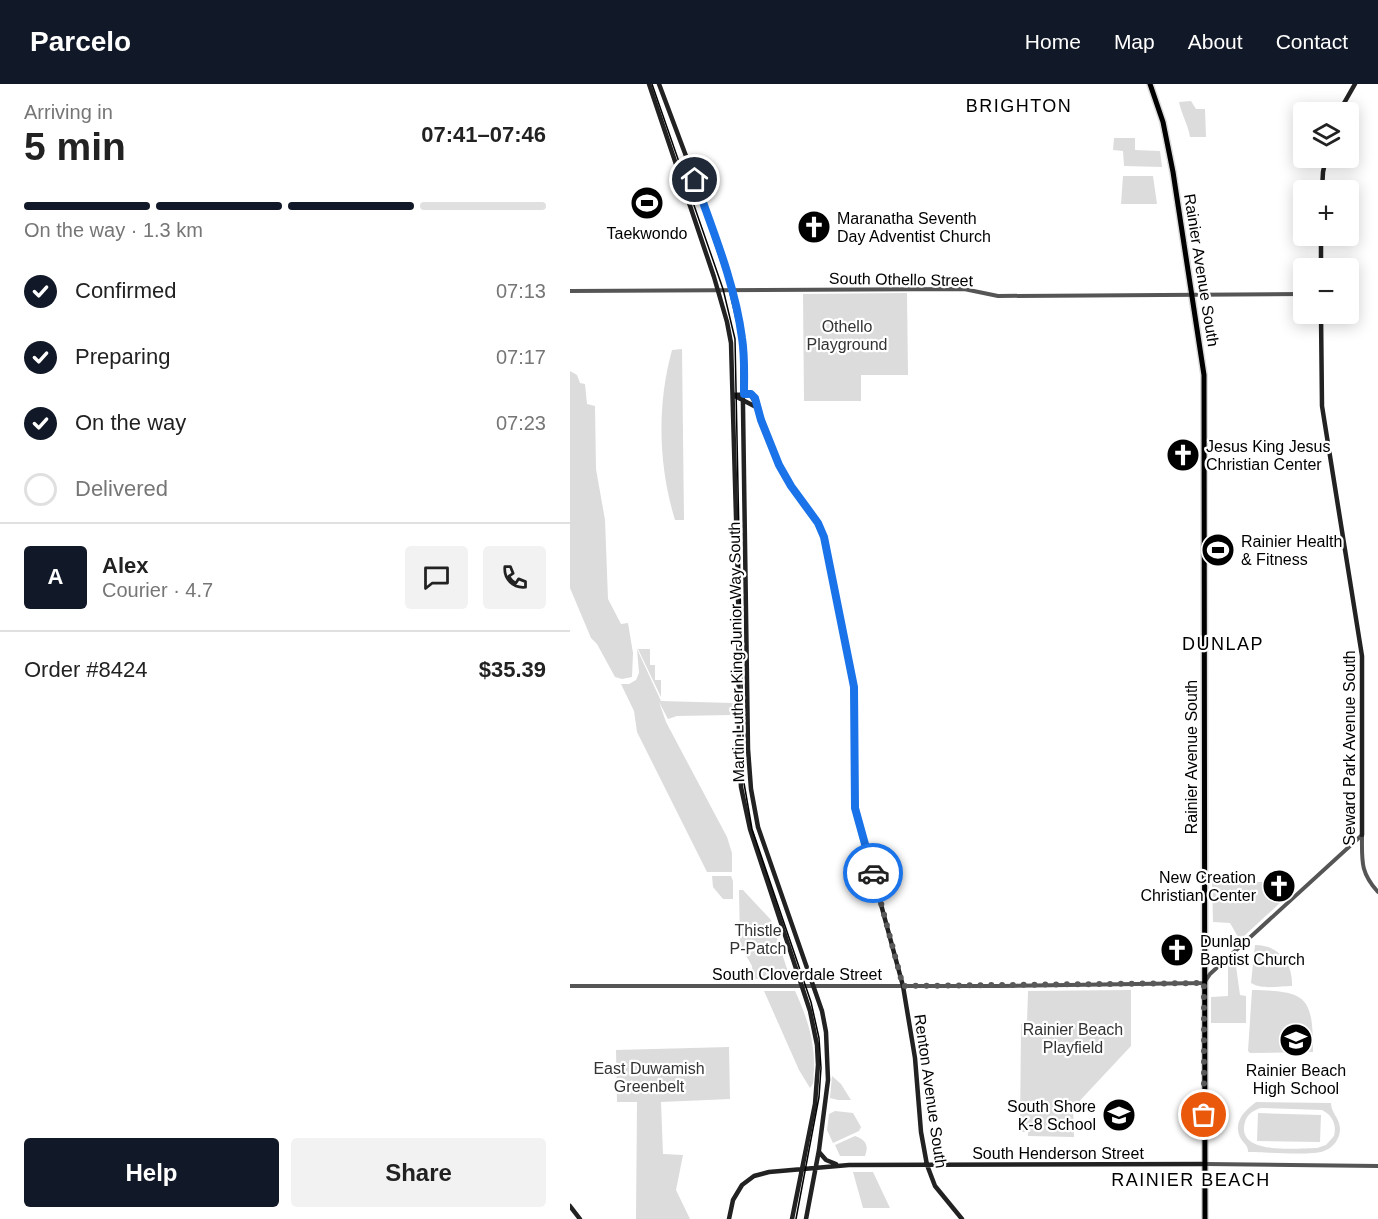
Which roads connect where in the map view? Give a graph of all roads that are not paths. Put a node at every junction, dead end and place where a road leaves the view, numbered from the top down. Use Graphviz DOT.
graph roads {
  1 [pos="649,84"];
  2 [pos="659,84"];
  3 [pos="1150,84"];
  4 [pos="1354,84"];
  5 [pos="1344,102"];
  6 [pos="717,289"];
  7 [pos="731,289"];
  8 [pos="570,291"];
  9 [pos="1293,294"];
  10 [pos="1191,295"];
  11 [pos="1321,324"];
  12 [pos="744,394"];
  13 [pos="733,395"];
  14 [pos="744,402"];
  15 [pos="758,408"];
  16 [pos="1362,835"];
  17 [pos="1378,892"];
  18 [pos="1204,983"];
  19 [pos="570,986"];
  20 [pos="801,986"];
  21 [pos="813,986"];
  22 [pos="903,986"];
  23 [pos="819,1150"];
  24 [pos="1204,1164"];
  25 [pos="838,1165"];
  26 [pos="927,1165"];
  27 [pos="1378,1166"];
  28 [pos="816,1168"];
  29 [pos="801,1169"];
  30 [pos="570,1206"];
  31 [pos="580,1219"];
  32 [pos="729,1219"];
  33 [pos="792,1219"];
  34 [pos="806,1219"];
  35 [pos="962,1219"];
  36 [pos="1205,1219"];
  1 -- 6 [label="main road, Martin Luther King Junior Way South"];
  2 -- 7 [label="main road, Martin Luther King Junior Way South"];
  3 -- 10 [label="main road, Rainier Avenue South"];
  4 -- 5 [label="main road"];
  6 -- 7 [label="street, South Othello Street"];
  6 -- 8 [label="street, South Othello Street"];
  6 -- 13 [label="main road, Martin Luther King Junior Way South"];
  7 -- 10 [label="street, South Othello Street"];
  7 -- 12 [label="main road, Martin Luther King Junior Way South"];
  9 -- 10 [label="street, South Othello Street"];
  10 -- 18 [label="main road, Rainier Avenue South"];
  11 -- 16 [label="main road, Seward Park Avenue South"];
  12 -- 13 [label="main road"];
  12 -- 14 [label="main road, Martin Luther King Junior Way South"];
  12 -- 15 [label="main road, Renton Avenue South"];
  13 -- 14 [label="main road"];
  13 -- 20 [label="main road, Martin Luther King Junior Way South"];
  14 -- 15 [label="main road"];
  14 -- 21 [label="main road, Martin Luther King Junior Way South"];
  15 -- 22 [label="main road, Renton Avenue South"];
  16 -- 17 [label="street, Seward Park Avenue South"];
  16 -- 18 [label="street"];
  18 -- 22 [label="street, South Cloverdale Street"];
  18 -- 24 [label="main road, Rainier Avenue South"];
  19 -- 20 [label="street, South Cloverdale Street"];
  20 -- 21 [label="street, South Cloverdale Street"];
  20 -- 29 [label="main road, Martin Luther King Junior Way South"];
  21 -- 22 [label="street, South Cloverdale Street"];
  21 -- 23 [label="main road, Martin Luther King Junior Way South"];
  22 -- 26 [label="main road, Renton Avenue South"];
  23 -- 25 [label="main road"];
  23 -- 28 [label="main road, Martin Luther King Junior Way South"];
  24 -- 26 [label="main road, South Henderson Street"];
  24 -- 27 [label="street, South Henderson Street"];
  24 -- 36 [label="main road, Rainier Avenue South"];
  25 -- 26 [label="main road, South Henderson Street"];
  25 -- 28 [label="main road, South Henderson Street"];
  26 -- 35 [label="main road, Renton Avenue South"];
  28 -- 29 [label="main road, South Henderson Street"];
  28 -- 34 [label="main road, Martin Luther King Junior Way South"];
  29 -- 32 [label="main road, South Henderson Street"];
  29 -- 33 [label="main road, Martin Luther King Junior Way South"];
  30 -- 31 [label="main road"];
}
